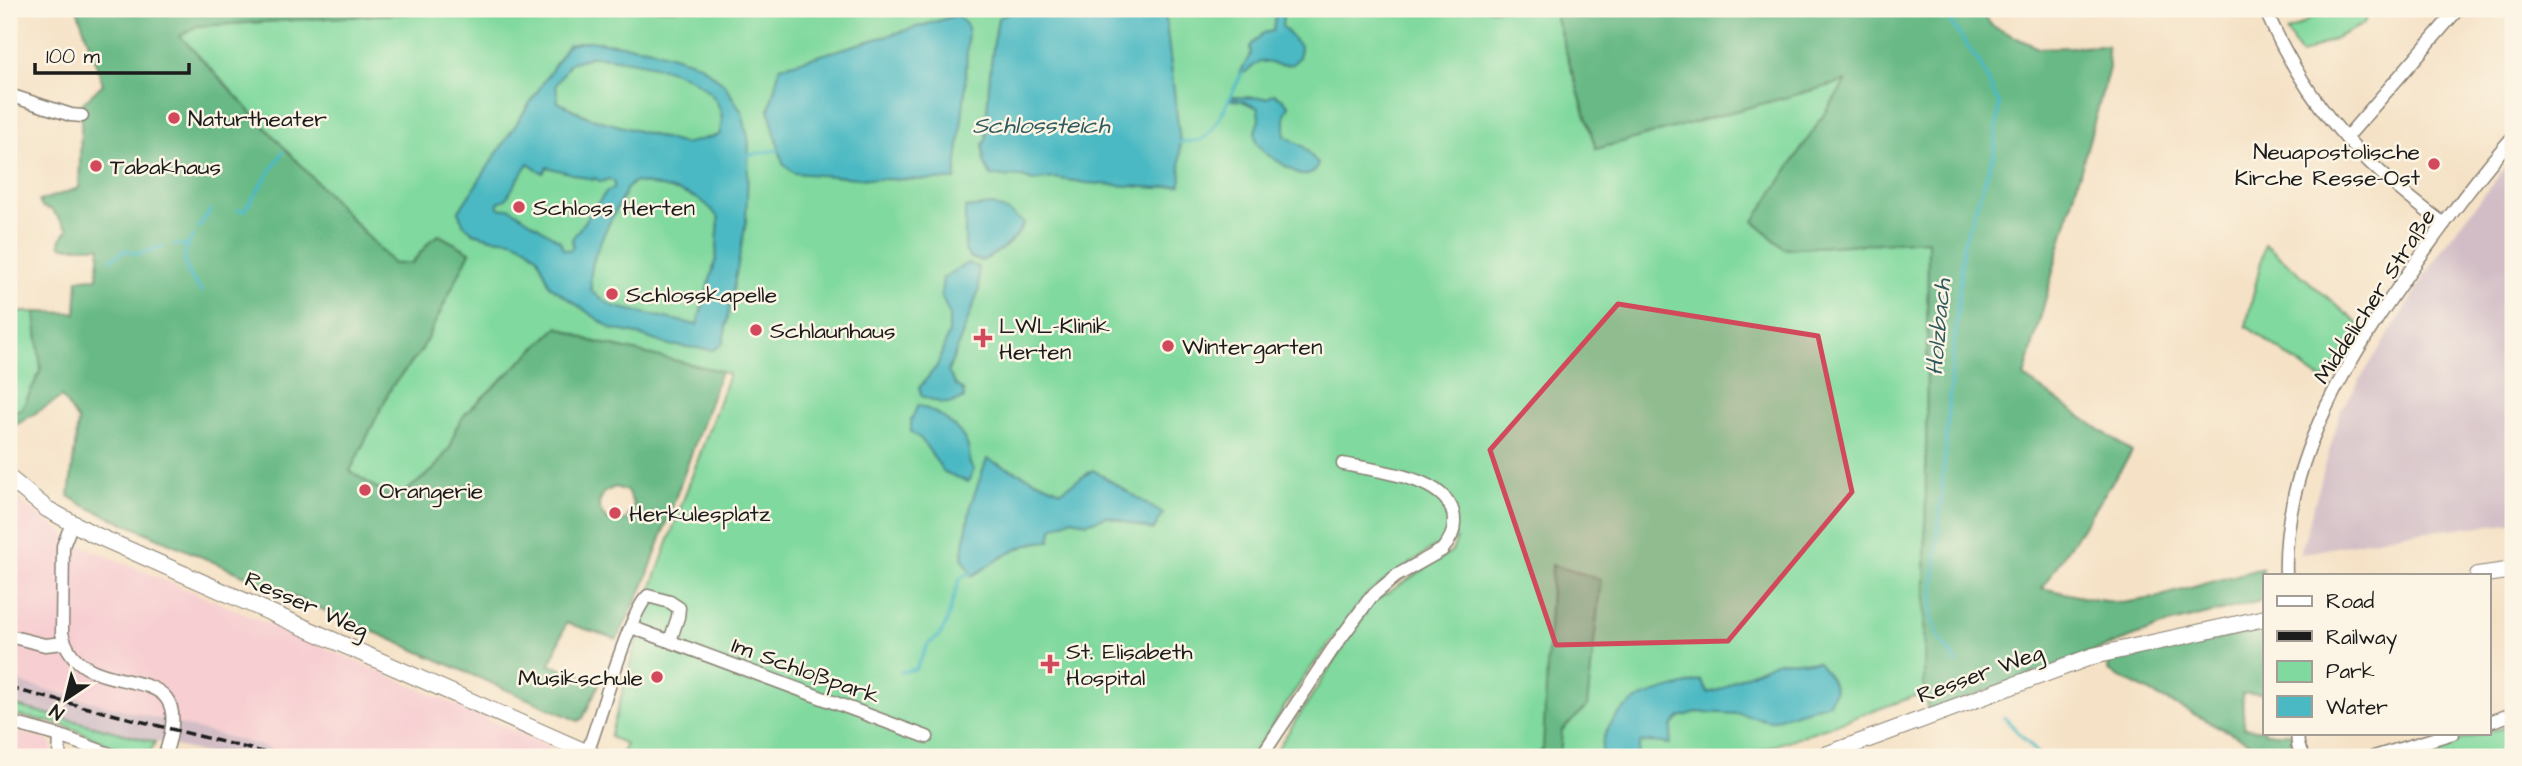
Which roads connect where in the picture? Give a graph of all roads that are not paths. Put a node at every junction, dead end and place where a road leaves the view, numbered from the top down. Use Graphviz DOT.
graph roads {
  1 [pos="2265,9"];
  2 [pos="2458,9"];
  3 [pos="9,95"];
  4 [pos="82,116"];
  5 [pos="2513,137"];
  6 [pos="2346,138"];
  7 [pos="2444,224"];
  8 [pos="1343,464"];
  9 [pos="9,478"];
  10 [pos="72,523"];
  11 [pos="2513,570"];
  12 [pos="2286,574"];
  13 [pos="2485,574"];
  14 [pos="2263,618"];
  15 [pos="631,627"];
  16 [pos="9,636"];
  17 [pos="670,641"];
  18 [pos="64,643"];
  19 [pos="2513,714"];
  20 [pos="9,722"];
  21 [pos="2490,722"];
  22 [pos="2297,734"];
  23 [pos="2450,734"];
  24 [pos="60,736"];
  25 [pos="927,737"];
  26 [pos="592,755"];
  27 [pos="58,757"];
  28 [pos="117,757"];
  29 [pos="164,757"];
  30 [pos="1261,757"];
  31 [pos="1821,757"];
  32 [pos="2303,757"];
  33 [pos="2374,757"];
  1 -- 6 [label="street"];
  2 -- 6 [label="street"];
  3 -- 4 [label="street"];
  5 -- 7 [label="street, Middelicher Straße"];
  6 -- 7 [label="street"];
  7 -- 12 [label="street, Middelicher Straße"];
  8 -- 30 [label="street"];
  9 -- 10 [label="main road, Resser Weg"];
  10 -- 18 [label="street"];
  10 -- 26 [label="main road, Resser Weg"];
  11 -- 13 [label="main road"];
  14 -- 31 [label="main road, Resser Weg"];
  15 -- 17 [label="street, Im Schloßpark"];
  15 -- 17 [label="street"];
  15 -- 26 [label="street"];
  16 -- 18 [label="street"];
  17 -- 25 [label="street, Im Schloßpark"];
  18 -- 29 [label="street"];
  19 -- 21 [label="street"];
  20 -- 24 [label="street"];
  22 -- 32 [label="street"];
  23 -- 33 [label="street"];
  24 -- 27 [label="street"];
  24 -- 28 [label="street"];
}
